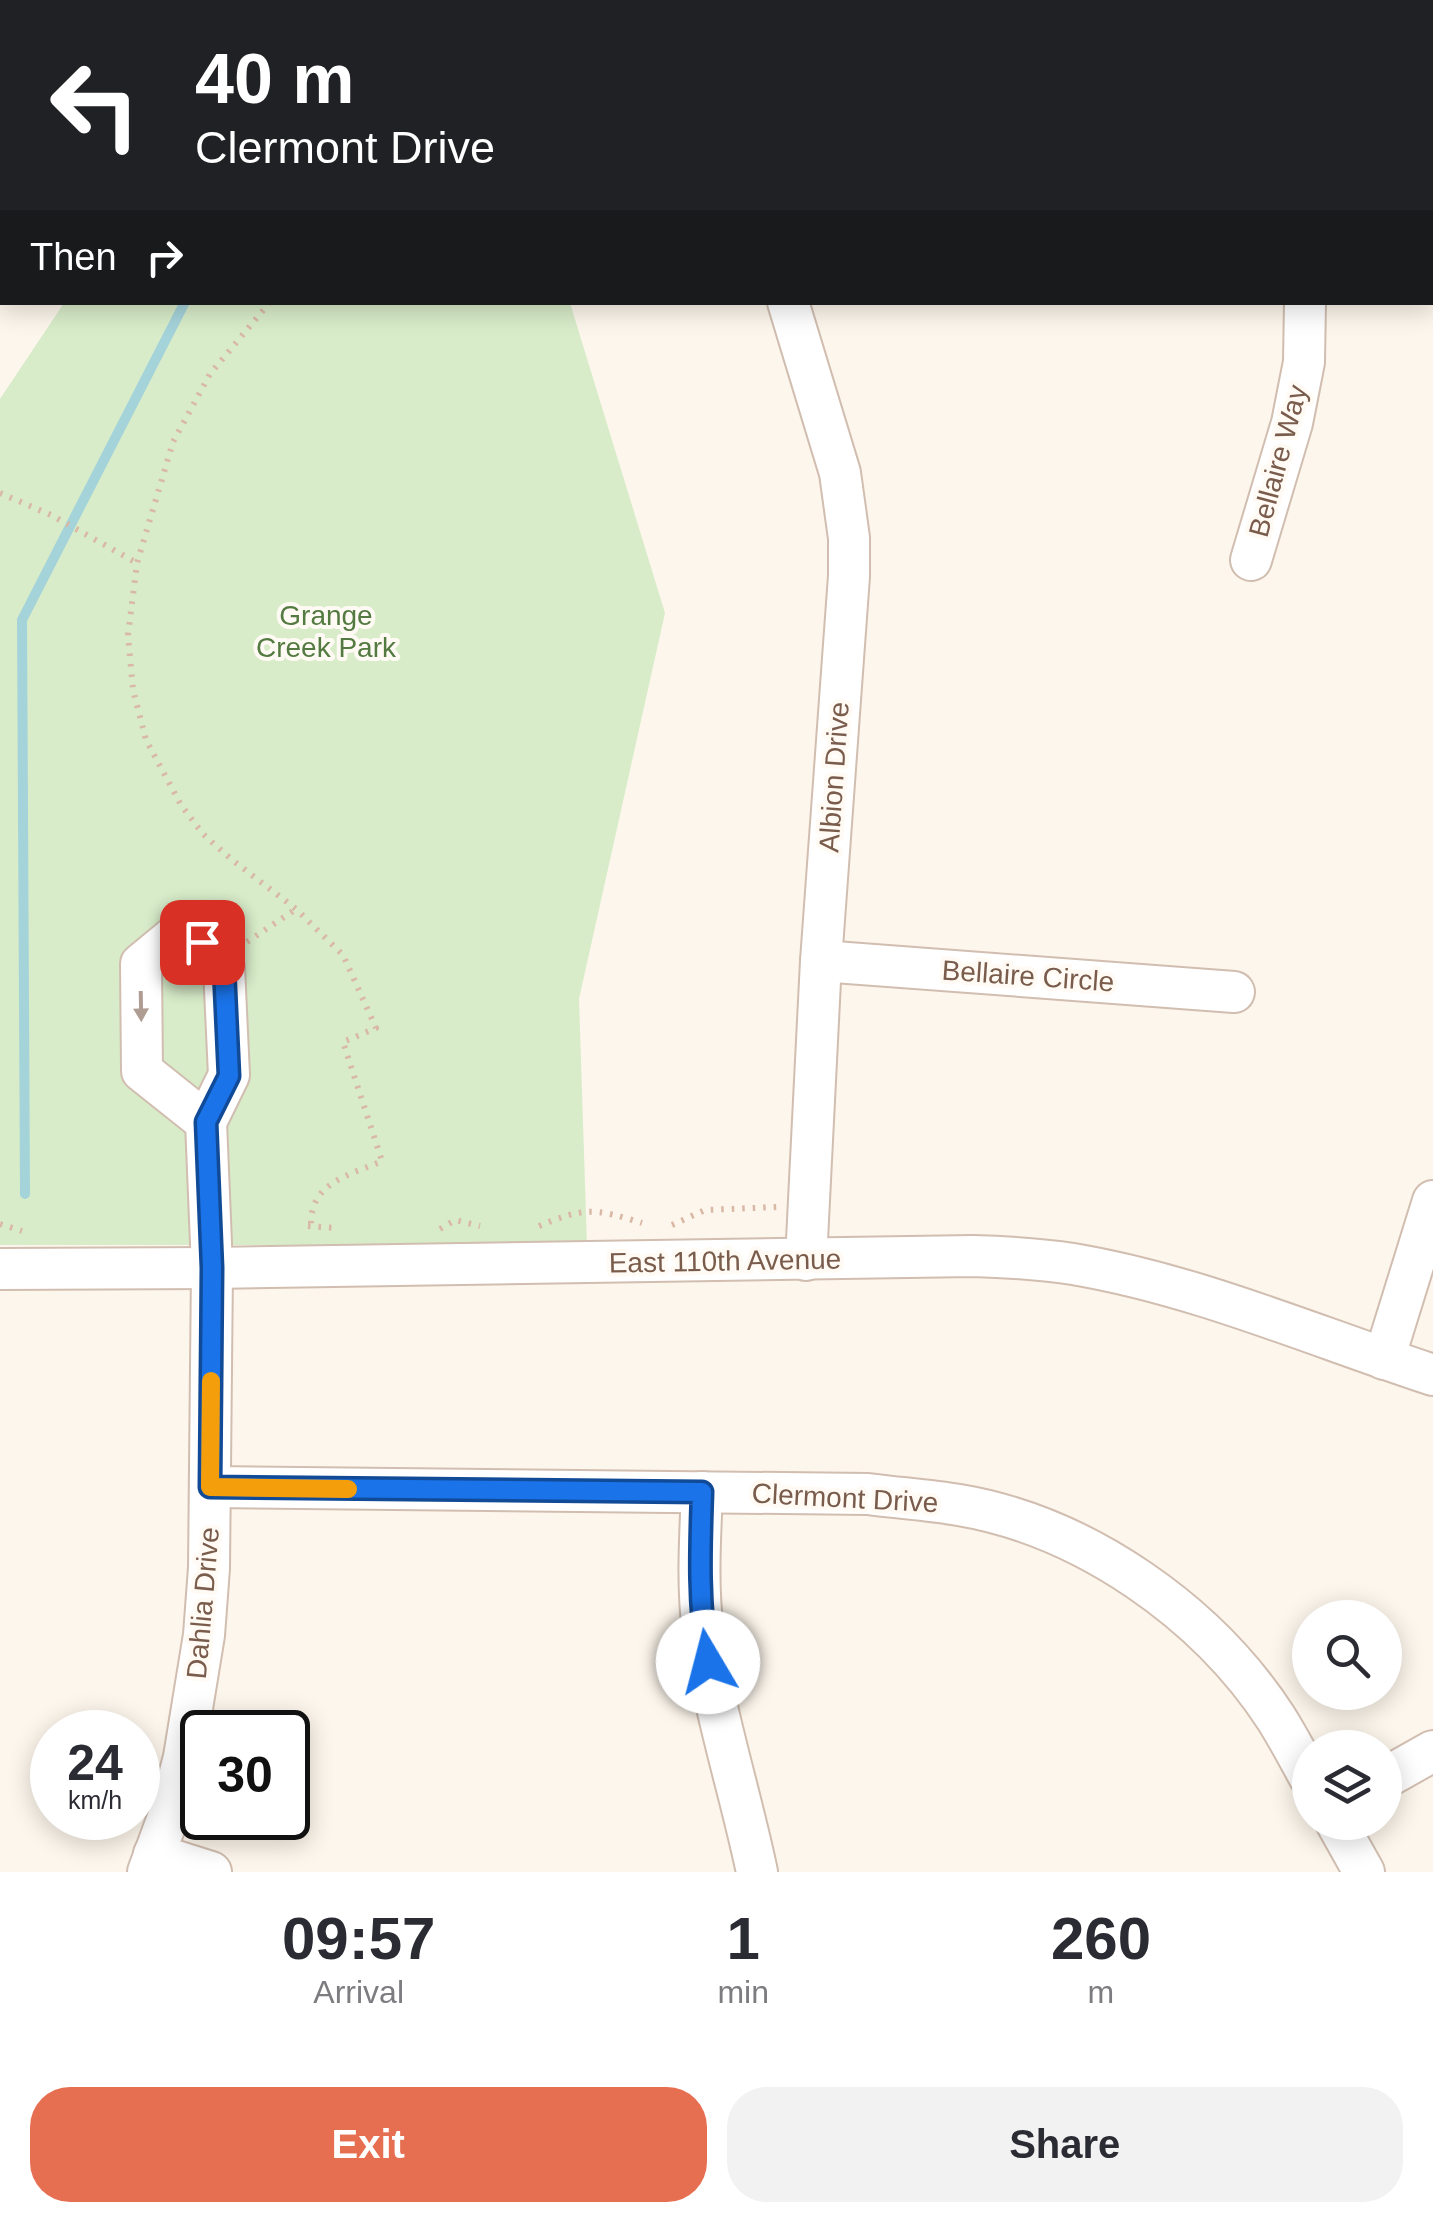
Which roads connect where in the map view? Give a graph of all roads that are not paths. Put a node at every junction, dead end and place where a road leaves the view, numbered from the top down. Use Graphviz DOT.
graph roads {
  1 [pos="789,305"];
  2 [pos="1305,305"];
  3 [pos="1252,560"];
  4 [pos="821,960"];
  5 [pos="1234,992"];
  6 [pos="206,1122"];
  7 [pos="1433,1201"];
  8 [pos="806,1260"];
  9 [pos="0,1268"];
  10 [pos="212,1268"];
  11 [pos="1384,1359"];
  12 [pos="1433,1374"];
  13 [pos="210,1487"];
  14 [pos="702,1492"];
  15 [pos="1292,1746"];
  16 [pos="1433,1751"];
  17 [pos="1402,1768"];
  18 [pos="1346,1840"];
  19 [pos="151,1863"];
  20 [pos="211,1872"];
  21 [pos="756,1872"];
  22 [pos="1364,1872"];
  1 -- 4 [label="street, Albion Drive"];
  2 -- 3 [label="street, Bellaire Way"];
  4 -- 5 [label="street, Bellaire Circle"];
  4 -- 8 [label="street, Albion Drive"];
  6 -- 6 [label="street, one-way"];
  6 -- 10 [label="street, Dahlia Drive"];
  7 -- 11 [label="street"];
  8 -- 10 [label="street, East 110th Avenue"];
  8 -- 11 [label="street, East 110th Avenue"];
  9 -- 10 [label="street, East 110th Avenue"];
  10 -- 13 [label="street, Dahlia Drive"];
  11 -- 12 [label="street, East 110th Avenue"];
  13 -- 14 [label="street, Clermont Drive"];
  13 -- 19 [label="street, Dahlia Drive"];
  14 -- 15 [label="street, Clermont Drive"];
  14 -- 21 [label="street"];
  16 -- 17 [label="street"];
  18 -- 22 [label="street"];
  19 -- 20 [label="street"];
}
